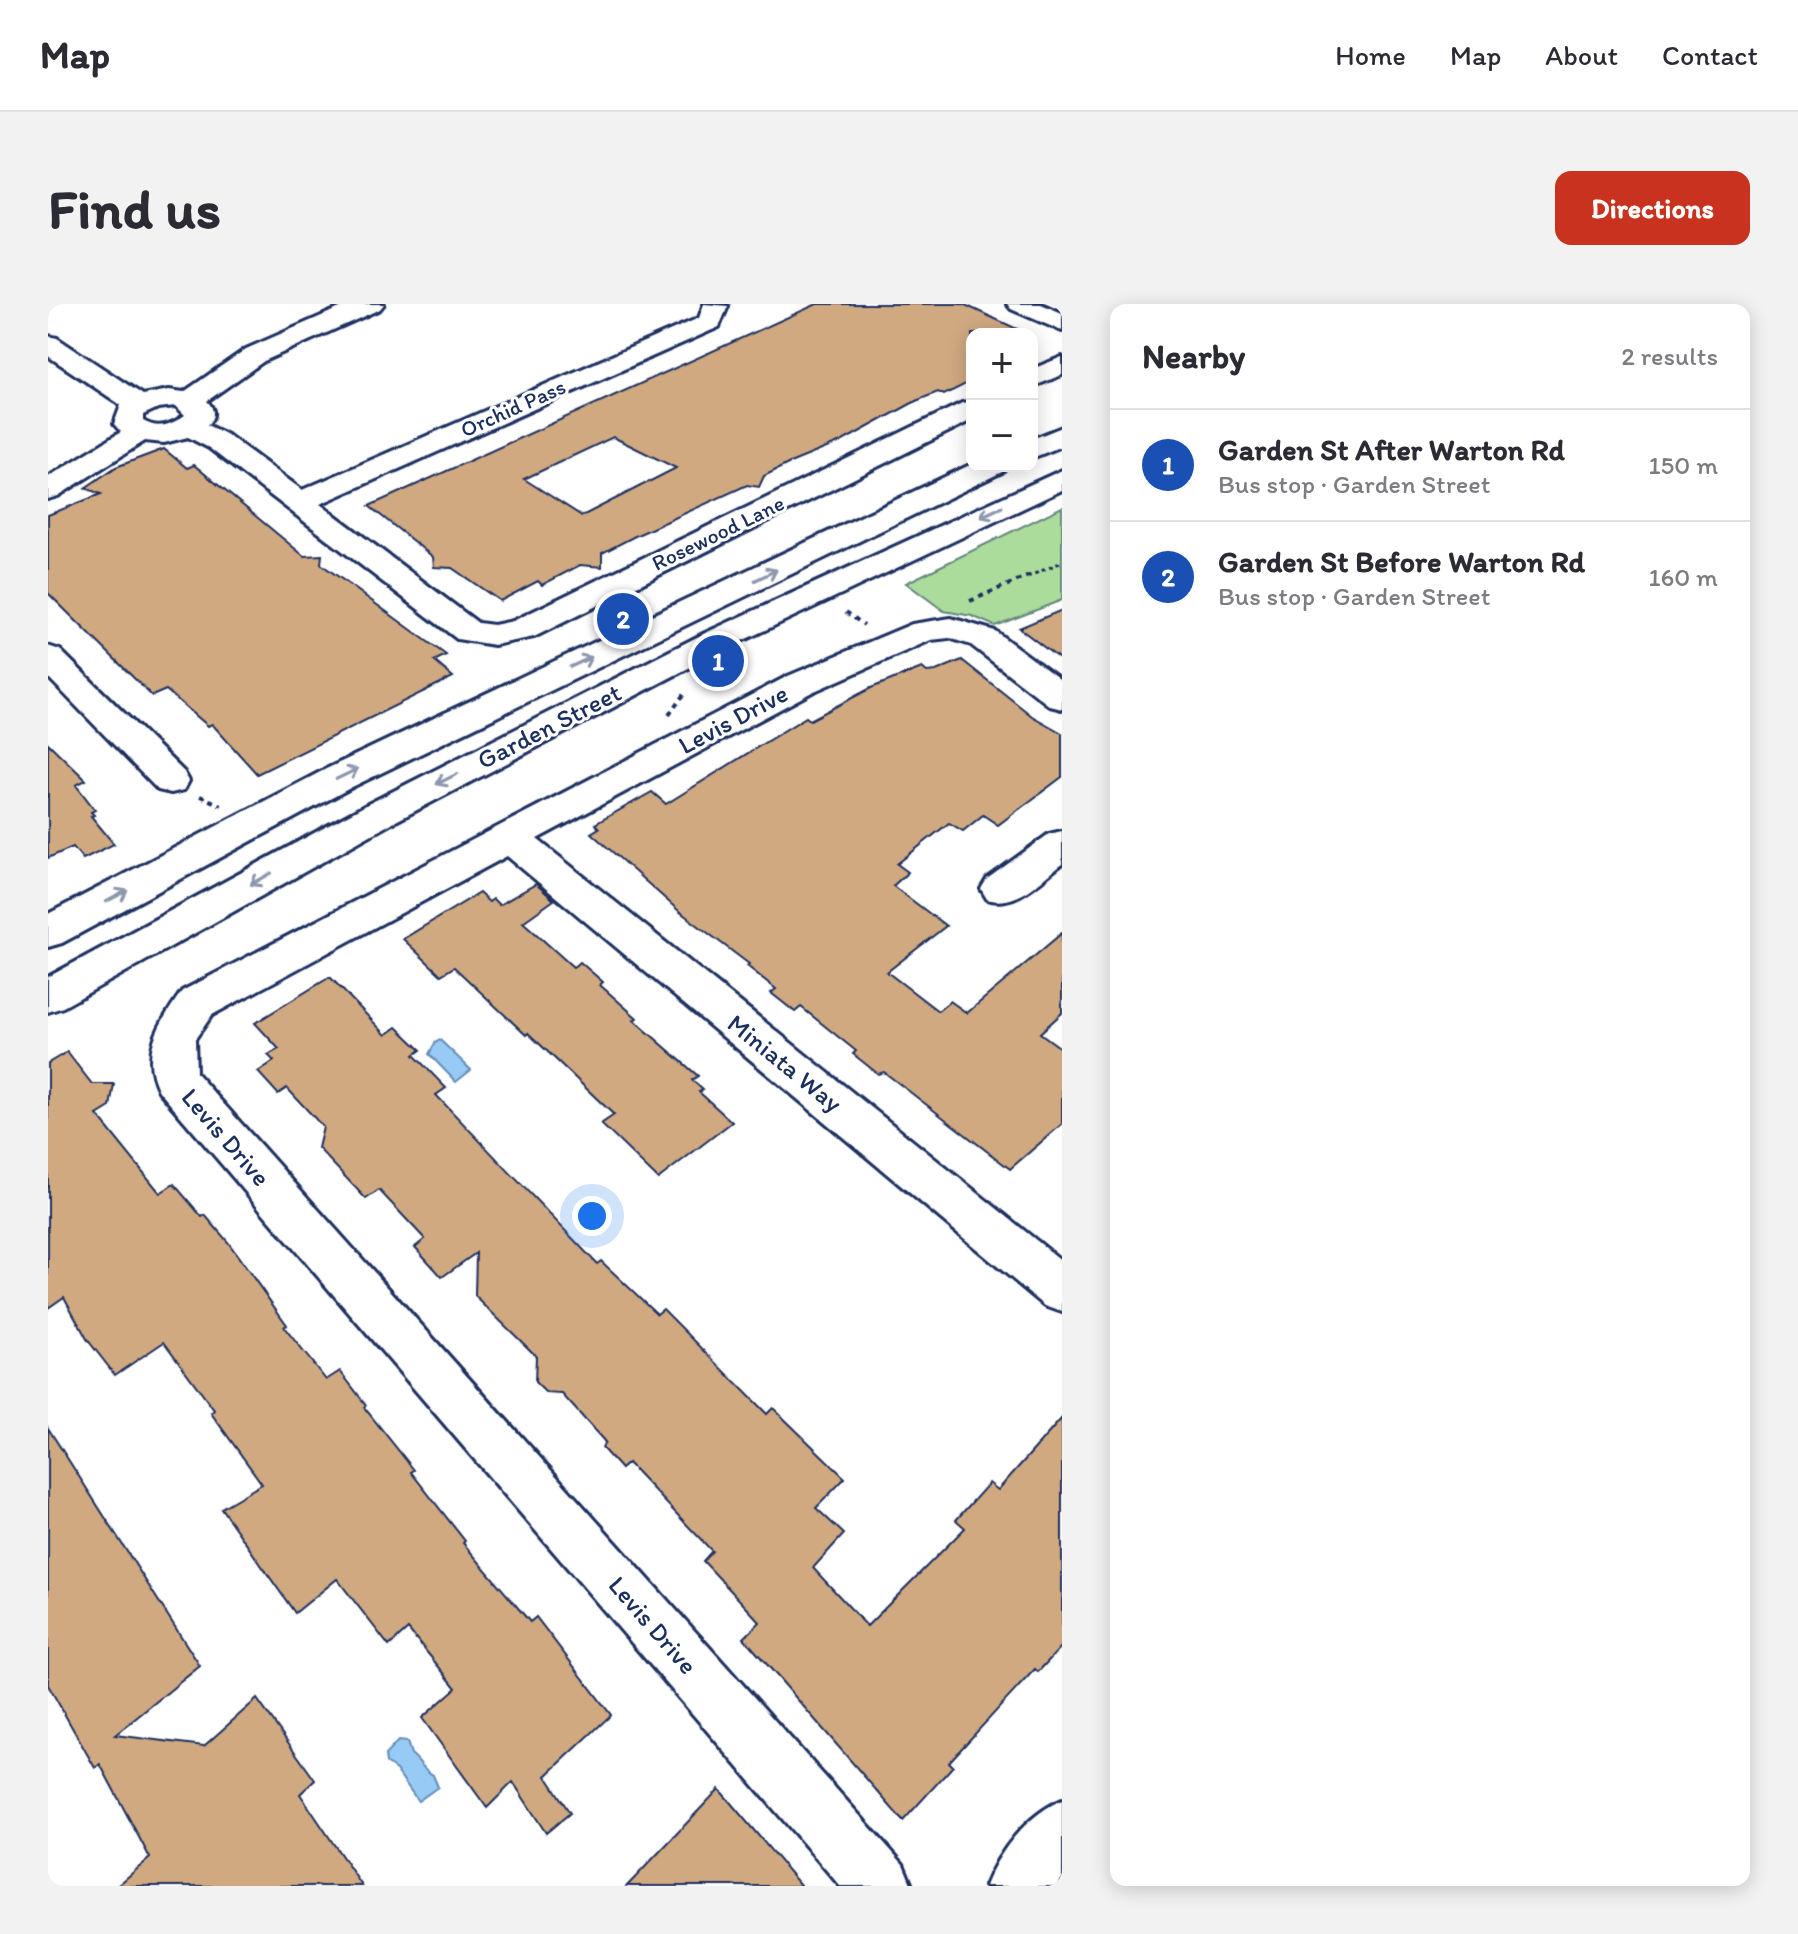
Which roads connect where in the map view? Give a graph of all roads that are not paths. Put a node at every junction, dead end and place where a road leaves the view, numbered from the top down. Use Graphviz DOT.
graph roads {
  1 [pos="1020,304"];
  2 [pos="366,305"];
  3 [pos="718,305"];
  4 [pos="1062,323"];
  5 [pos="48,344"];
  6 [pos="1062,365"];
  7 [pos="1038,376"];
  8 [pos="966,412"];
  9 [pos="190,414"];
  10 [pos="139,419"];
  11 [pos="1062,436"];
  12 [pos="1038,446"];
  13 [pos="979,472"];
  14 [pos="1062,479"];
  15 [pos="48,490"];
  16 [pos="300,502"];
  17 [pos="48,657"];
  18 [pos="1062,698"];
  19 [pos="171,781"];
  20 [pos="508,836"];
  21 [pos="1062,844"];
  22 [pos="1001,889"];
  23 [pos="48,932"];
  24 [pos="48,996"];
  25 [pos="1062,1290"];
  26 [pos="1062,1831"];
  27 [pos="881,1886"];
  28 [pos="1016,1886"];
  1 -- 4 [label="street"];
  2 -- 9 [label="street"];
  3 -- 16 [label="street, Orchid Pass"];
  5 -- 10 [label="street"];
  6 -- 7 [label="street"];
  8 -- 16 [label="street, Rosewood Lane"];
  9 -- 10 [label="street"];
  9 -- 16 [label="street, Rosewood Lane"];
  10 -- 15 [label="street"];
  11 -- 12 [label="street"];
  23 -- 13 [label="street, Garden Street, one-way"];
  14 -- 24 [label="street, Garden Street, one-way"];
  17 -- 19 [label="street"];
  18 -- 20 [label="street, Levis Drive"];
  20 -- 25 [label="street, Miniata Way"];
  20 -- 27 [label="street, Levis Drive"];
  21 -- 22 [label="street"];
  26 -- 28 [label="street"];
}
